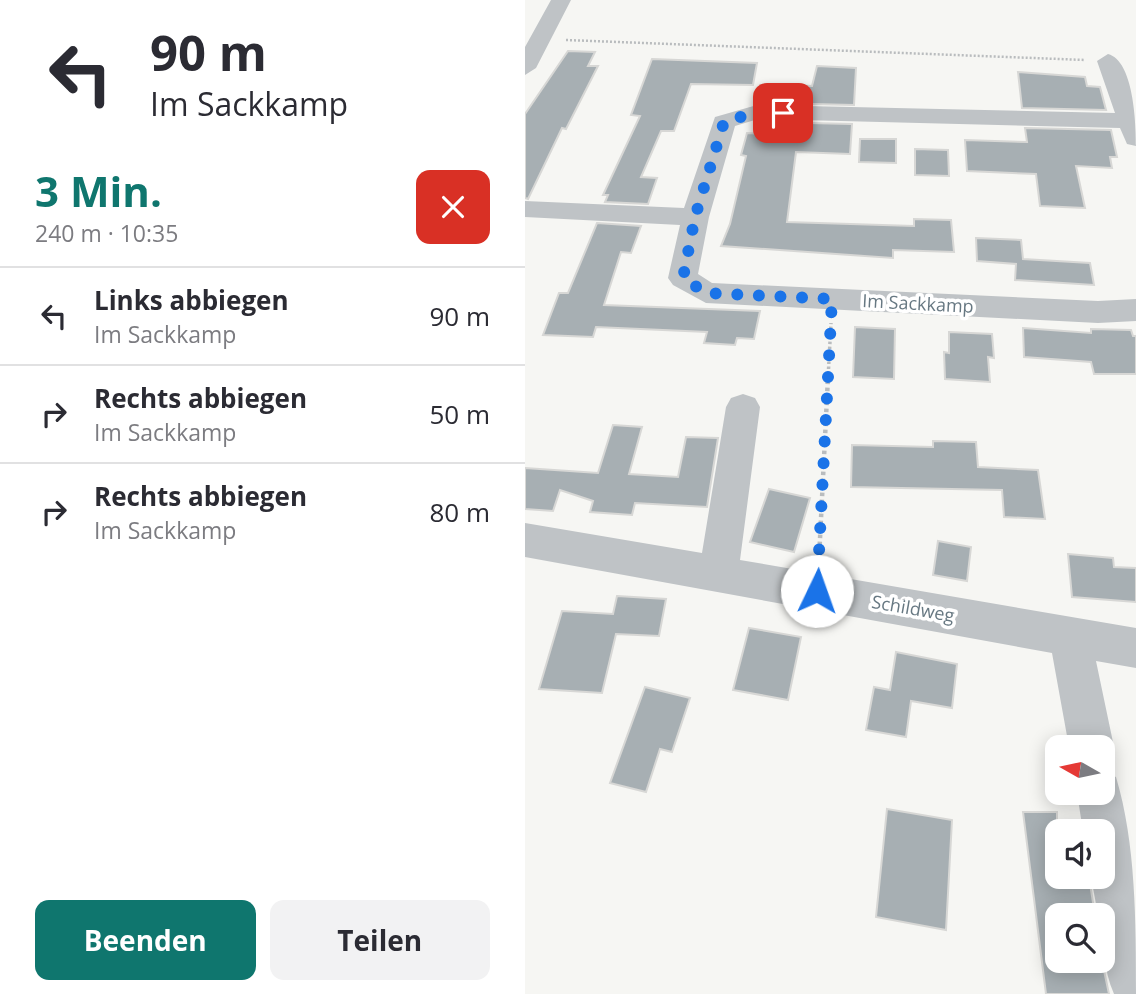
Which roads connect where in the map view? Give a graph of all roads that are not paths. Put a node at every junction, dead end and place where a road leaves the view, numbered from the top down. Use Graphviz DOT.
graph roads {
  1 [pos="561,0"];
  2 [pos="533,37"];
  3 [pos="1108,61"];
  4 [pos="525,68"];
  5 [pos="1133,130"];
  6 [pos="525,209"];
  7 [pos="695,217"];
  8 [pos="1136,310"];
  9 [pos="743,407"];
  10 [pos="525,540"];
  11 [pos="717,574"];
  12 [pos="1070,636"];
  13 [pos="1136,648"];
  14 [pos="1089,735"];
  15 [pos="1102,805"];
  16 [pos="1136,984"];
  1 -- 2 [label="street"];
  2 -- 4 [label="street"];
  3 -- 5 [label="street, Im Sackkamp"];
  5 -- 7 [label="street, Im Sackkamp"];
  6 -- 7 [label="street"];
  7 -- 8 [label="street, Im Sackkamp"];
  9 -- 11 [label="street"];
  10 -- 11 [label="street, Schildweg"];
  11 -- 12 [label="street, Schildweg"];
  12 -- 13 [label="street, Schildweg"];
  12 -- 14 [label="street"];
  15 -- 16 [label="street"];
}
